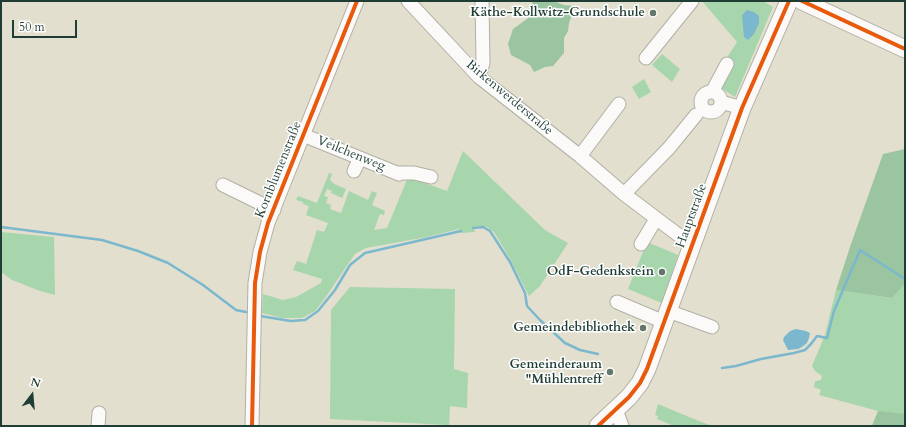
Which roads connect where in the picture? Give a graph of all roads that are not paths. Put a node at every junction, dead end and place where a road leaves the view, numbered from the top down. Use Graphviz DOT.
graph roads {
  1 [pos="357,1"];
  2 [pos="408,1"];
  3 [pos="692,1"];
  4 [pos="789,1"];
  5 [pos="802,1"];
  6 [pos="480,6"];
  7 [pos="905,49"];
  8 [pos="646,58"];
  9 [pos="727,64"];
  10 [pos="479,77"];
  11 [pos="619,104"];
  12 [pos="742,108"];
  13 [pos="696,115"];
  14 [pos="303,135"];
  15 [pos="580,156"];
  16 [pos="360,158"];
  17 [pos="354,171"];
  18 [pos="430,177"];
  19 [pos="223,185"];
  20 [pos="624,194"];
  21 [pos="274,210"];
  22 [pos="656,219"];
  23 [pos="693,241"];
  24 [pos="641,244"];
  25 [pos="617,302"];
  26 [pos="666,317"];
  27 [pos="712,327"];
  28 [pos="616,410"];
  29 [pos="99,412"];
  30 [pos="602,425"];
  31 [pos="98,426"];
  32 [pos="252,426"];
  33 [pos="622,426"];
  1 -- 14 [label="street, Kornblumenstraße"];
  2 -- 10 [label="street, Birkenwerderstraße"];
  3 -- 8 [label="street"];
  4 -- 12 [label="main road, Hauptstraße"];
  5 -- 7 [label="main road"];
  6 -- 10 [label="street"];
  9 -- 12 [label="street"];
  10 -- 15 [label="street, Birkenwerderstraße"];
  11 -- 15 [label="street"];
  12 -- 23 [label="main road, Hauptstraße"];
  13 -- 20 [label="street"];
  14 -- 16 [label="street, Veilchenweg"];
  14 -- 21 [label="street, Kornblumenstraße"];
  15 -- 20 [label="street, Birkenwerderstraße"];
  16 -- 17 [label="street"];
  16 -- 18 [label="street, Veilchenweg"];
  19 -- 21 [label="street"];
  20 -- 22 [label="street, Birkenwerderstraße"];
  21 -- 32 [label="street, Kornblumenstraße"];
  22 -- 23 [label="street, Birkenwerderstraße"];
  22 -- 24 [label="street"];
  23 -- 26 [label="main road, Hauptstraße"];
  25 -- 26 [label="street"];
  26 -- 27 [label="street"];
  26 -- 28 [label="main road, Hauptstraße"];
  28 -- 30 [label="main road, Hauptstraße"];
  28 -- 33 [label="street"];
  29 -- 31 [label="street"];
}
